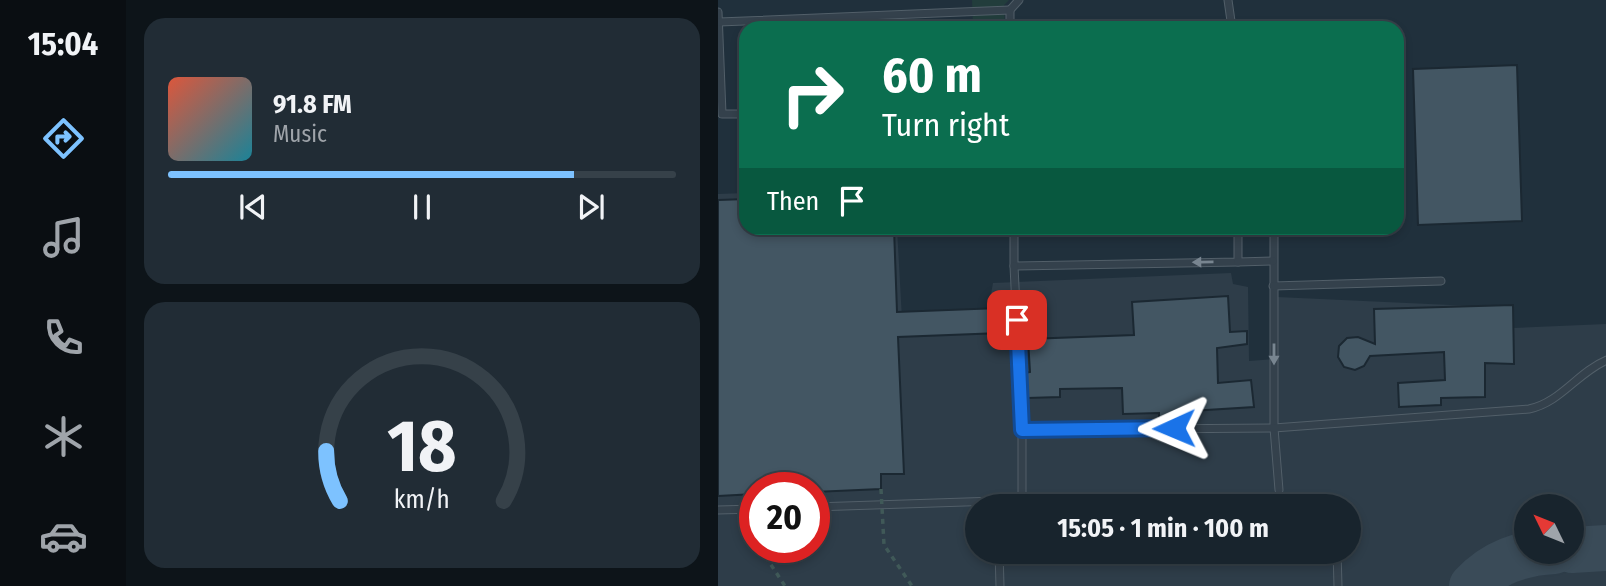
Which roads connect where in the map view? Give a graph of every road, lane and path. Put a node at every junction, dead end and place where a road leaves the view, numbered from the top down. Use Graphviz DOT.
graph roads {
  1 [pos="1019,0"];
  2 [pos="1228,0"];
  3 [pos="1010,9"];
  4 [pos="718,12"];
  5 [pos="739,21"];
  6 [pos="741,21"];
  7 [pos="1010,21"];
  8 [pos="1231,21"];
  9 [pos="719,22"];
  10 [pos="739,114"];
  11 [pos="1014,235"];
  12 [pos="1238,235"];
  13 [pos="1273,235"];
  14 [pos="1238,261"];
  15 [pos="1273,261"];
  16 [pos="1014,266"];
  17 [pos="1441,281"];
  18 [pos="1273,286"];
  19 [pos="1606,360"];
  20 [pos="1274,428"];
  21 [pos="1022,430"];
  22 [pos="881,489"];
  23 [pos="1279,490"];
  24 [pos="1022,494"];
  25 [pos="965,504"];
  26 [pos="830,507"];
  27 [pos="739,509"];
  28 [pos="718,510"];
  29 [pos="770,563"];
  30 [pos="999,564"];
  31 [pos="1337,564"];
  32 [pos="785,586"];
  33 [pos="912,586"];
  34 [pos="1000,586"];
  35 [pos="1338,586"];
  1 -- 3 [label="lane"];
  2 -- 8 [label="lane"];
  3 -- 6 [label="lane"];
  3 -- 7 [label="lane"];
  4 -- 9 [label="lane"];
  5 -- 9 [label="lane"];
  9 -- 10 [label="lane"];
  11 -- 16 [label="lane"];
  12 -- 14 [label="lane"];
  13 -- 15 [label="lane"];
  14 -- 15 [label="lane"];
  14 -- 16 [label="lane, one-way"];
  15 -- 18 [label="lane"];
  16 -- 21 [label="lane"];
  17 -- 18 [label="lane"];
  18 -- 20 [label="lane, one-way"];
  19 -- 20 [label="lane"];
  20 -- 21 [label="lane"];
  20 -- 23 [label="lane"];
  21 -- 24 [label="lane"];
  22 -- 33 [label="path, bridge"];
  25 -- 26 [label="lane"];
  27 -- 28 [label="lane"];
  29 -- 32 [label="path"];
  30 -- 34 [label="lane"];
  31 -- 35 [label="lane"];
}
